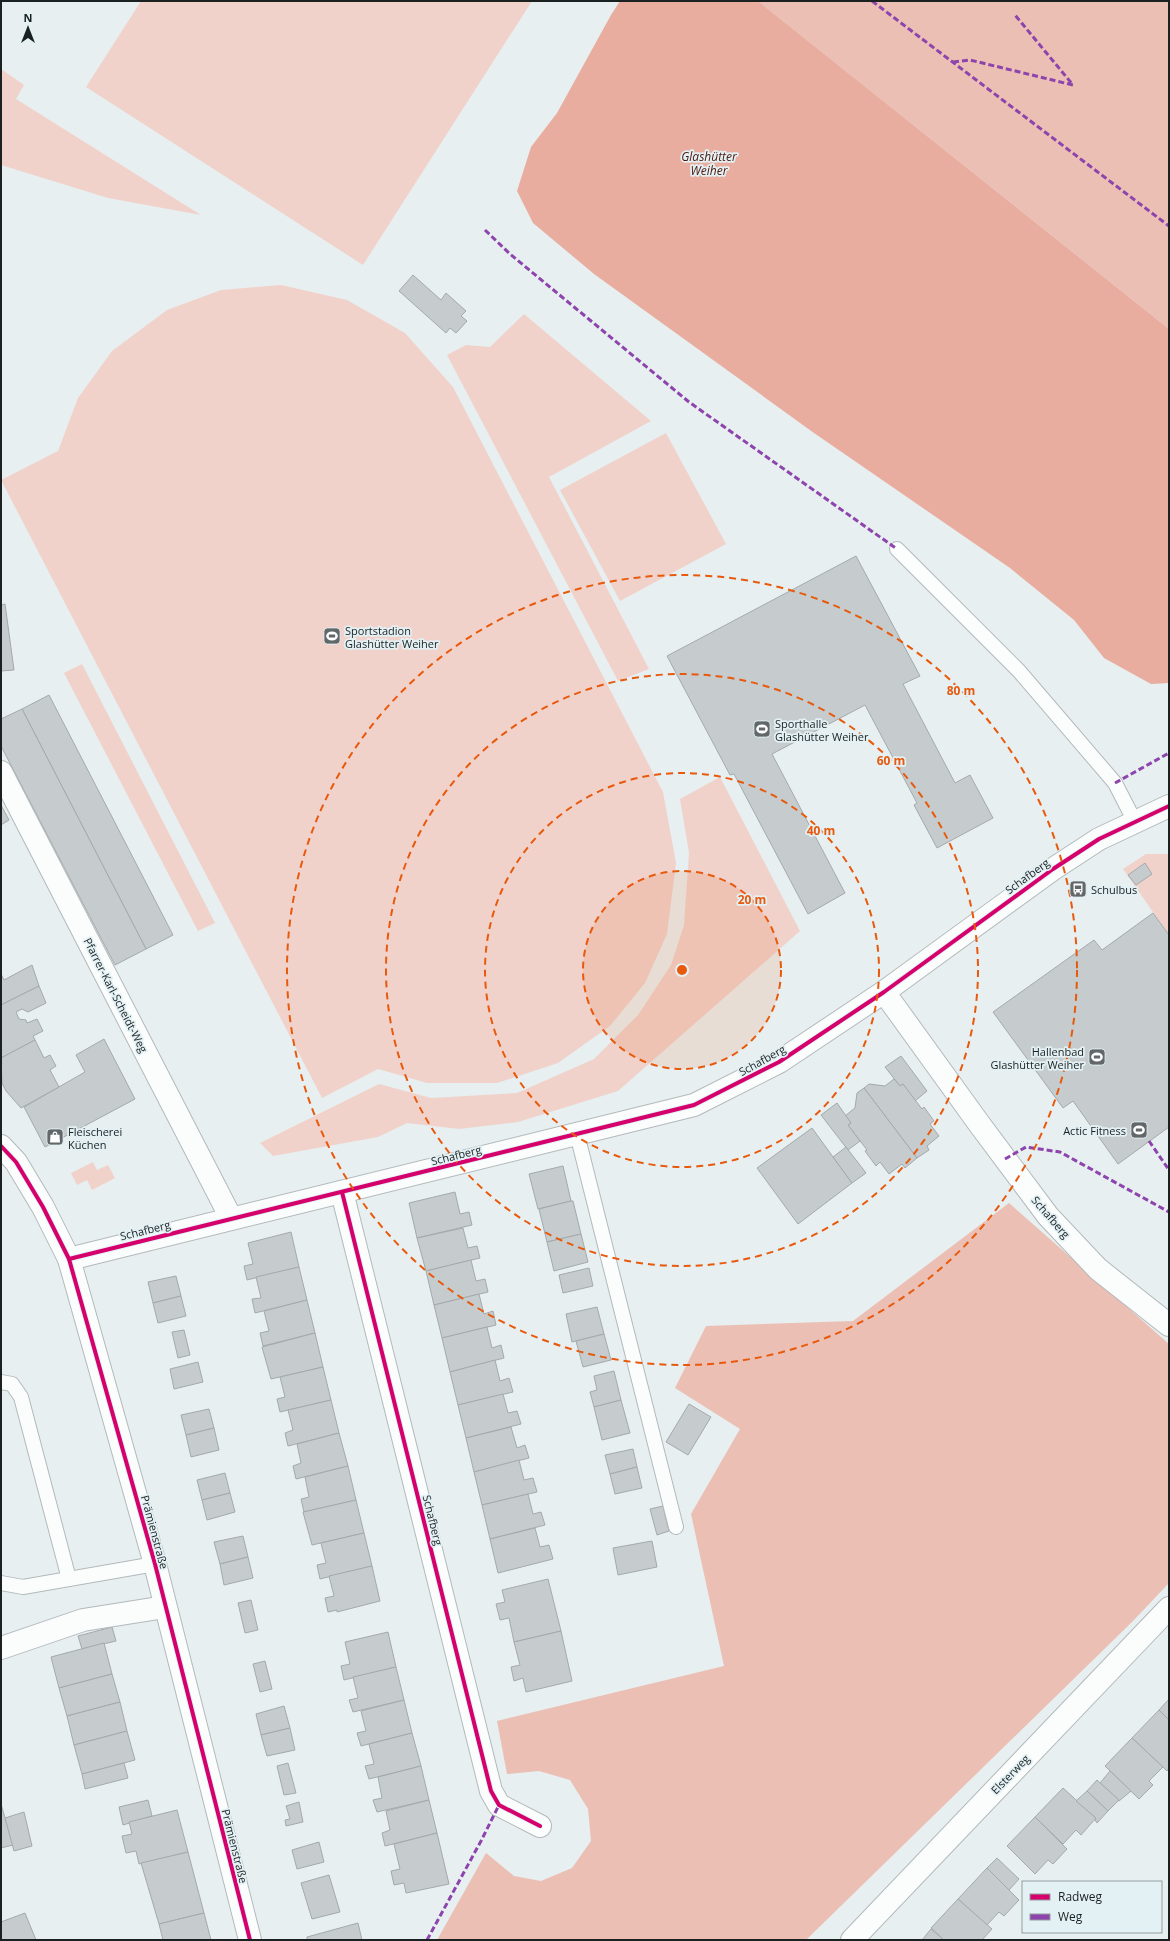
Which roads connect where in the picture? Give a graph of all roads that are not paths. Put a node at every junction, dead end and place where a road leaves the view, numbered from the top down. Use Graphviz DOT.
graph roads {
  1 [pos="897,549"];
  2 [pos="1,772"];
  3 [pos="1169,806"];
  4 [pos="1134,822"];
  5 [pos="1169,823"];
  6 [pos="884,992"];
  7 [pos="577,1134"];
  8 [pos="1,1146"];
  9 [pos="342,1192"];
  10 [pos="231,1218"];
  11 [pos="69,1259"];
  12 [pos="1169,1325"];
  13 [pos="1,1382"];
  14 [pos="676,1526"];
  15 [pos="155,1564"];
  16 [pos="69,1579"];
  17 [pos="1,1583"];
  18 [pos="165,1607"];
  19 [pos="1169,1608"];
  20 [pos="1,1648"];
  21 [pos="540,1826"];
  22 [pos="250,1940"];
  23 [pos="852,1940"];
  1 -- 4 [label="lane"];
  2 -- 10 [label="street, Pfarrer-Karl-Scheidt-Weg"];
  3 -- 4 [label="street, Schafberg"];
  4 -- 5 [label="street"];
  4 -- 6 [label="street, Schafberg"];
  6 -- 7 [label="street, Schafberg"];
  6 -- 12 [label="street, Schafberg"];
  7 -- 9 [label="street, Schafberg"];
  7 -- 14 [label="lane"];
  8 -- 11 [label="street, Prämienstraße"];
  9 -- 10 [label="street, Schafberg"];
  9 -- 21 [label="street, Schafberg"];
  10 -- 11 [label="street, Schafberg"];
  11 -- 15 [label="street, Prämienstraße"];
  13 -- 16 [label="lane"];
  15 -- 16 [label="lane"];
  15 -- 18 [label="street, Prämienstraße"];
  16 -- 17 [label="lane"];
  18 -- 20 [label="street"];
  18 -- 22 [label="street, Prämienstraße"];
  19 -- 23 [label="street, Elsterweg"];
}
